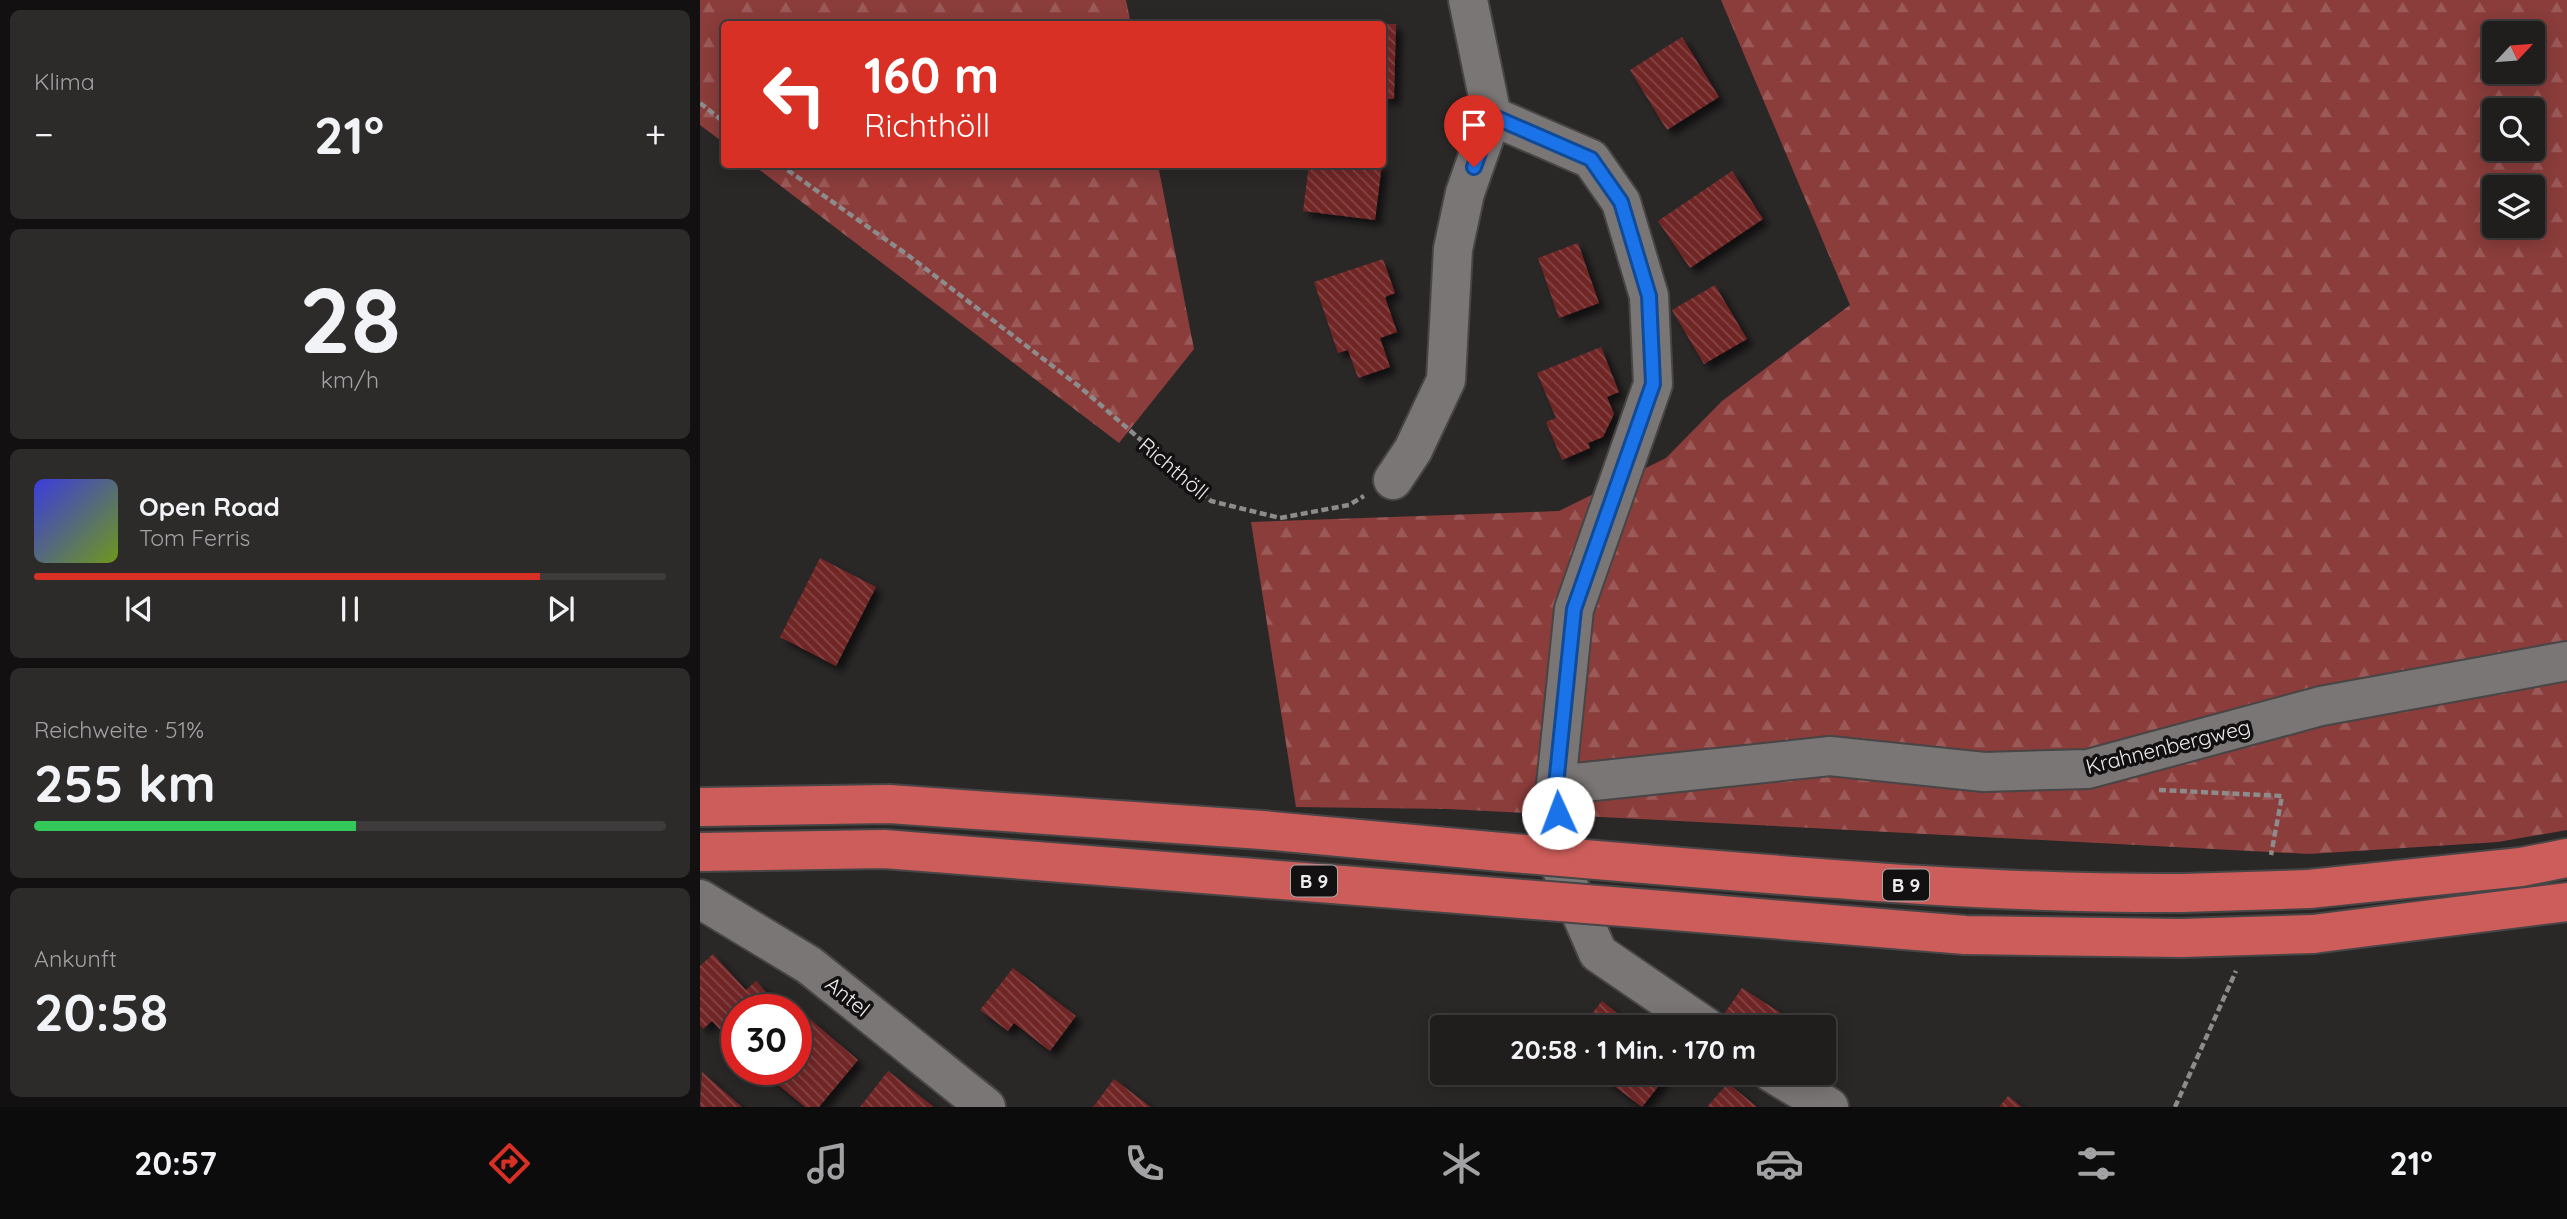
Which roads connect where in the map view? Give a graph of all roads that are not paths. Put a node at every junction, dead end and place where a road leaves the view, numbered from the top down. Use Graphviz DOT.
graph roads {
  1 [pos="1468,0"];
  2 [pos="1492,116"];
  3 [pos="1393,480"];
  4 [pos="2567,661"];
  5 [pos="1556,785"];
  6 [pos="700,807"];
  7 [pos="700,852"];
  8 [pos="2567,858"];
  9 [pos="700,899"];
  10 [pos="2567,902"];
  11 [pos="1688,1015"];
  12 [pos="1792,1085"];
  13 [pos="986,1107"];
  14 [pos="1829,1107"];
  1 -- 2 [label="street"];
  2 -- 3 [label="street"];
  2 -- 5 [label="street"];
  4 -- 5 [label="street, Krahnenbergweg"];
  5 -- 11 [label="street"];
  6 -- 8 [label="highway, B 9, bridge"];
  7 -- 10 [label="highway, B 9, bridge"];
  9 -- 13 [label="street, Antel"];
  12 -- 14 [label="street"];
}
